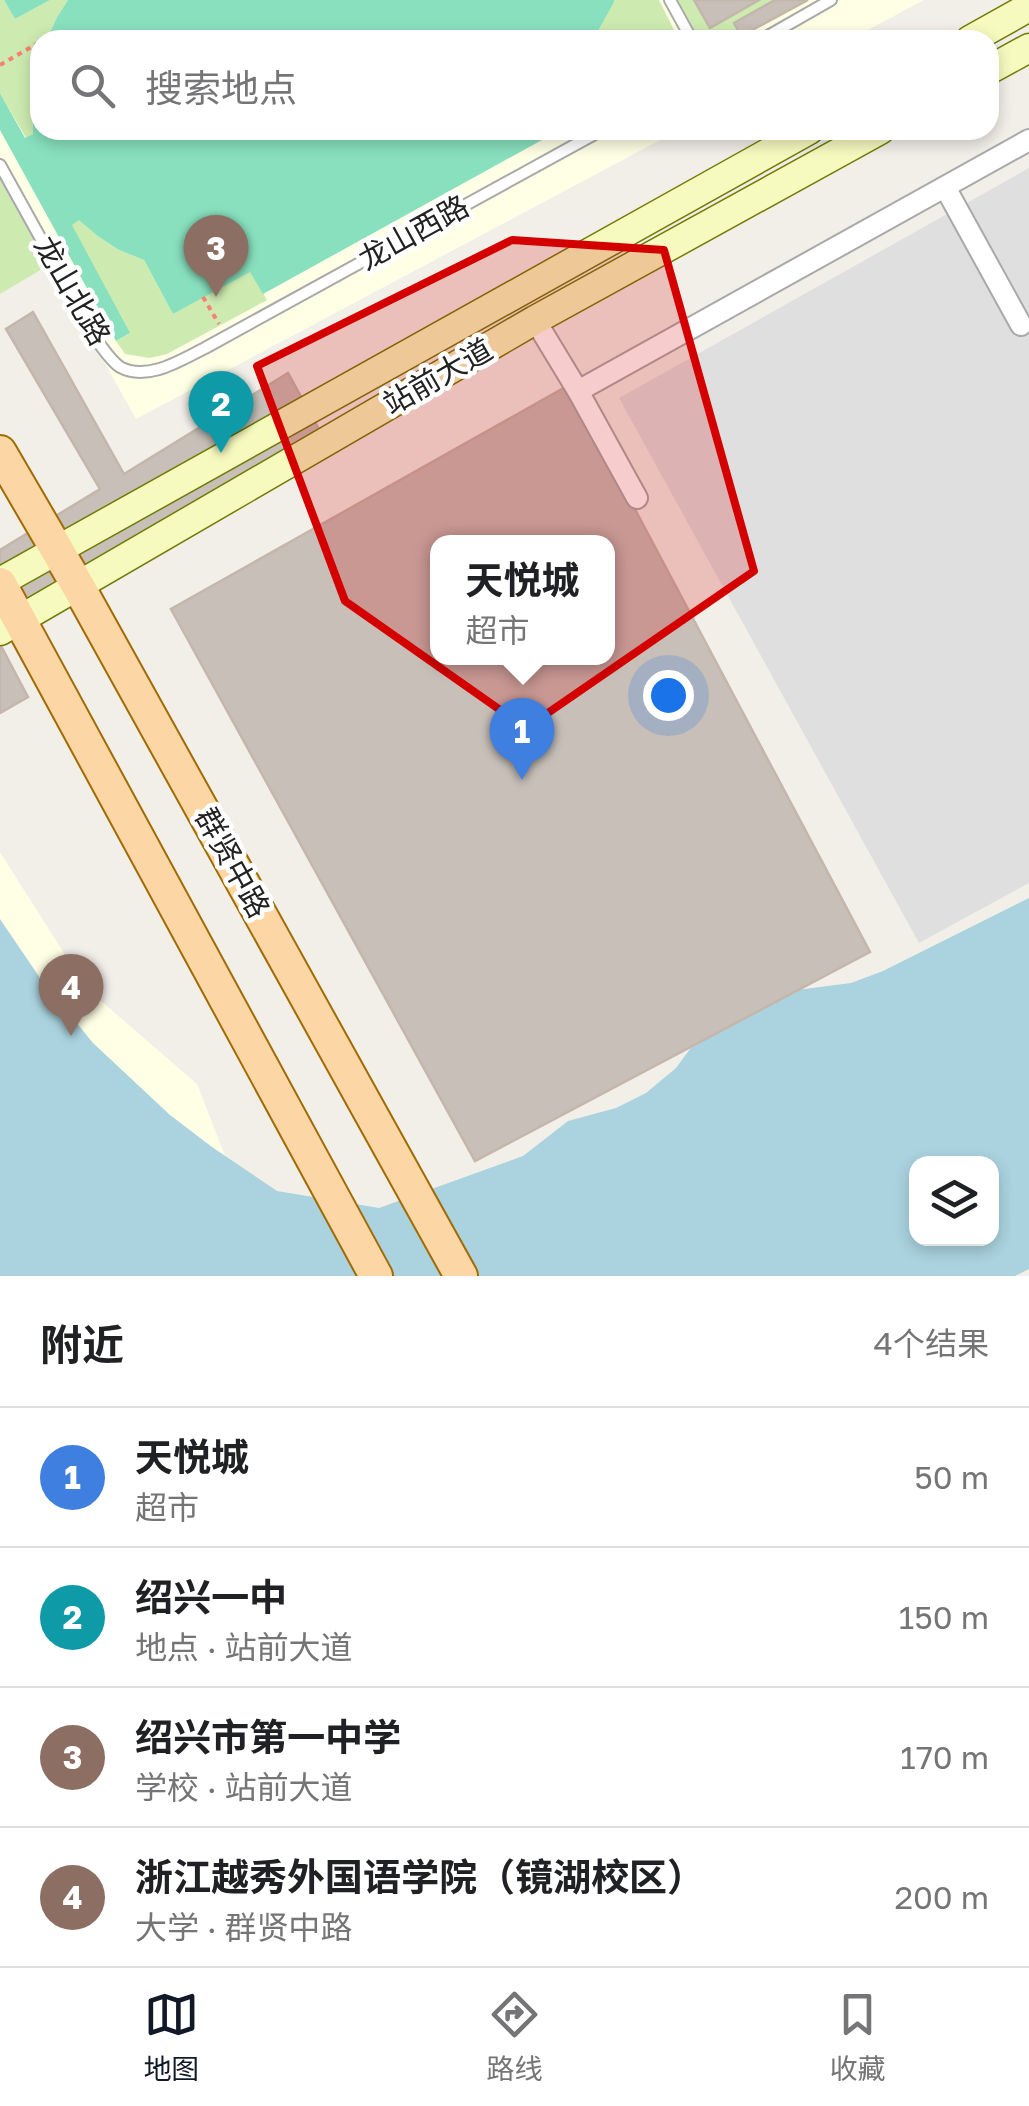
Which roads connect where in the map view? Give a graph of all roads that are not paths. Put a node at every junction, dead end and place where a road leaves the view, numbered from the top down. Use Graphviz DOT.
graph roads {
  1 [pos="670,0"];
  2 [pos="831,0"];
  3 [pos="1018,7"];
  4 [pos="686,30"];
  5 [pos="778,30"];
  6 [pos="985,30"];
  7 [pos="1029,48"];
  8 [pos="999,64"];
  9 [pos="580,140"];
  10 [pos="791,140"];
  11 [pos="862,140"];
  12 [pos="1029,140"];
  13 [pos="0,164"];
  14 [pos="945,187"];
  15 [pos="535,320"];
  16 [pos="1021,325"];
  17 [pos="226,336"];
  18 [pos="578,391"];
  19 [pos="0,452"];
  20 [pos="637,498"];
  21 [pos="56,551"];
  22 [pos="0,583"];
  23 [pos="78,586"];
  24 [pos="10,626"];
  25 [pos="376,1276"];
  26 [pos="461,1276"];
  1 -- 4 [label="lane"];
  2 -- 5 [label="lane"];
  3 -- 6 [label="main road"];
  7 -- 8 [label="main road"];
  9 -- 17 [label="lane, 龙山西路"];
  10 -- 21 [label="main road, 站前大道"];
  11 -- 15 [label="main road, 站前大道"];
  12 -- 14 [label="street"];
  13 -- 17 [label="lane, 龙山北路"];
  14 -- 16 [label="street"];
  14 -- 18 [label="street"];
  15 -- 18 [label="street"];
  15 -- 23 [label="main road, 站前大道"];
  18 -- 20 [label="street"];
  19 -- 21 [label="main road, 群贤中路"];
  21 -- 22 [label="main road, 站前大道"];
  21 -- 23 [label="main road, 群贤中路"];
  22 -- 24 [label="main road"];
  23 -- 24 [label="main road, 站前大道"];
  23 -- 26 [label="main road, 群贤中路"];
  24 -- 25 [label="main road"];
}
